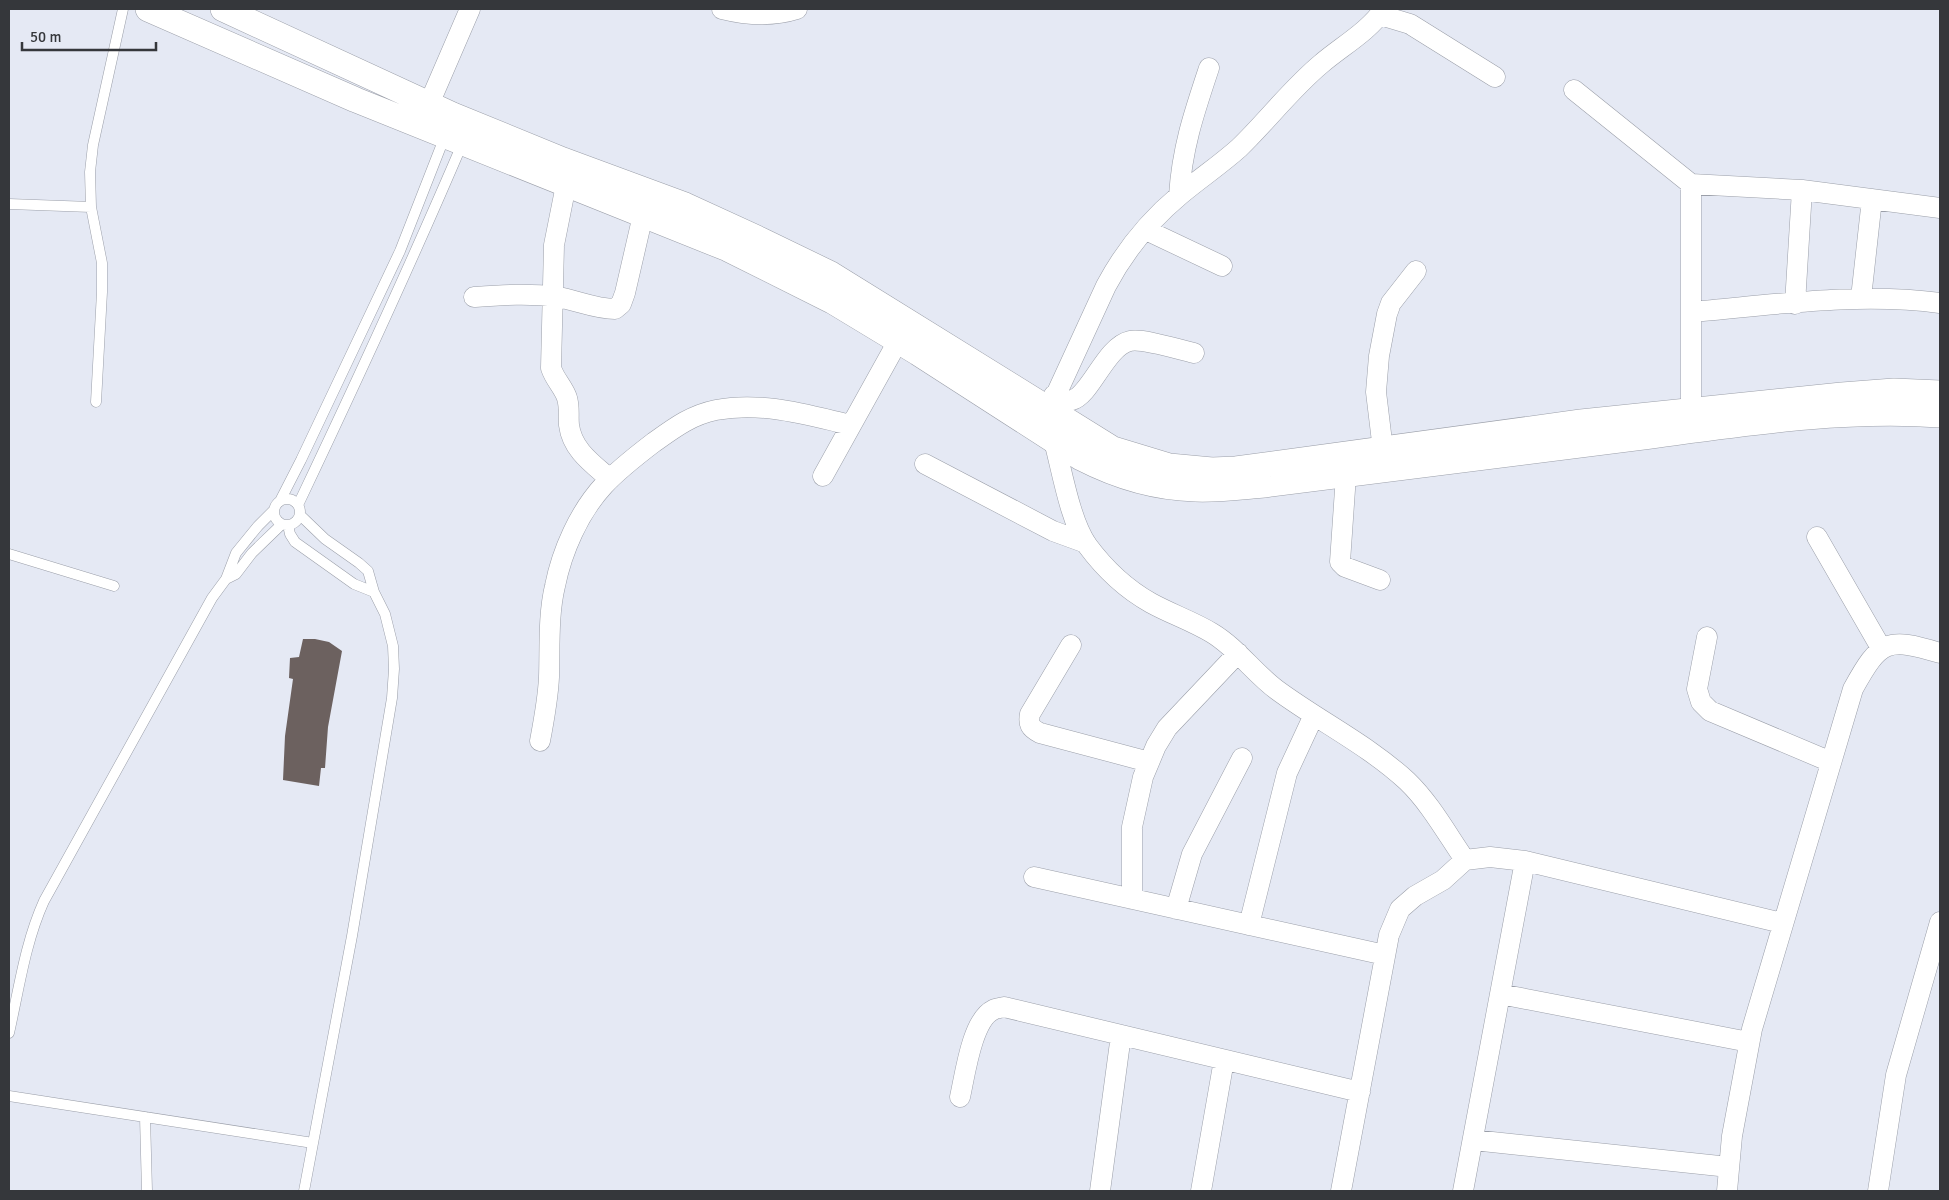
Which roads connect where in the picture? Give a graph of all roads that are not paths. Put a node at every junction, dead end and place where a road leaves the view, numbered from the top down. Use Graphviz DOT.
graph roads {
  1 [pos="124,9"];
  2 [pos="148,9"];
  3 [pos="223,9"];
  4 [pos="470,9"];
  5 [pos="722,9"];
  6 [pos="797,9"];
  7 [pos="1382,12"];
  8 [pos="252,15"];
  9 [pos="1210,68"];
  10 [pos="1494,77"];
  11 [pos="1574,90"];
  12 [pos="429,104"];
  13 [pos="458,130"];
  14 [pos="1691,184"];
  15 [pos="566,185"];
  16 [pos="1802,190"];
  17 [pos="1179,196"];
  18 [pos="1872,199"];
  19 [pos="9,204"];
  20 [pos="91,207"];
  21 [pos="1940,208"];
  22 [pos="643,215"];
  23 [pos="1146,230"];
  24 [pos="1222,266"];
  25 [pos="1416,271"];
  26 [pos="554,296"];
  27 [pos="474,297"];
  28 [pos="1861,298"];
  29 [pos="1940,303"];
  30 [pos="1795,304"];
  31 [pos="1691,312"];
  32 [pos="898,341"];
  33 [pos="1194,353"];
  34 [pos="1940,393"];
  35 [pos="96,402"];
  36 [pos="1940,415"];
  37 [pos="1049,419"];
  38 [pos="1691,420"];
  39 [pos="851,425"];
  40 [pos="1383,450"];
  41 [pos="925,464"];
  42 [pos="1346,475"];
  43 [pos="823,476"];
  44 [pos="610,478"];
  45 [pos="277,506"];
  46 [pos="299,510"];
  47 [pos="285,525"];
  48 [pos="1817,537"];
  49 [pos="1086,543"];
  50 [pos="9,554"];
  51 [pos="226,579"];
  52 [pos="1380,580"];
  53 [pos="114,586"];
  54 [pos="374,592"];
  55 [pos="1707,637"];
  56 [pos="1071,645"];
  57 [pos="1881,648"];
  58 [pos="1238,653"];
  59 [pos="1940,653"];
  60 [pos="1314,715"];
  61 [pos="540,741"];
  62 [pos="1242,758"];
  63 [pos="1149,762"];
  64 [pos="1831,762"];
  65 [pos="1465,860"];
  66 [pos="1525,862"];
  67 [pos="1034,877"];
  68 [pos="1132,899"];
  69 [pos="1176,908"];
  70 [pos="1940,922"];
  71 [pos="1782,923"];
  72 [pos="1249,924"];
  73 [pos="1385,955"];
  74 [pos="1933,970"];
  75 [pos="1500,994"];
  76 [pos="9,1033"];
  77 [pos="1121,1035"];
  78 [pos="1749,1042"];
  79 [pos="1224,1060"];
  80 [pos="1360,1092"];
  81 [pos="9,1096"];
  82 [pos="960,1097"];
  83 [pos="145,1117"];
  84 [pos="1473,1140"];
  85 [pos="313,1144"];
  86 [pos="1729,1167"];
  87 [pos="147,1191"];
  88 [pos="304,1191"];
  89 [pos="1100,1191"];
  90 [pos="1202,1191"];
  91 [pos="1341,1191"];
  92 [pos="1463,1191"];
  93 [pos="1727,1191"];
  94 [pos="1878,1191"];
  1 -- 20 [label="lane"];
  2 -- 13 [label="street"];
  3 -- 8 [label="street"];
  4 -- 12 [label="street"];
  5 -- 6 [label="street"];
  7 -- 10 [label="street"];
  7 -- 17 [label="street"];
  8 -- 12 [label="street"];
  9 -- 17 [label="street"];
  11 -- 14 [label="street"];
  12 -- 13 [label="street"];
  13 -- 15 [label="street"];
  13 -- 37 [label="street"];
  13 -- 45 [label="lane"];
  13 -- 46 [label="lane"];
  14 -- 16 [label="street"];
  14 -- 31 [label="street"];
  15 -- 22 [label="street"];
  15 -- 26 [label="street"];
  16 -- 18 [label="street"];
  16 -- 30 [label="street"];
  17 -- 23 [label="street"];
  18 -- 21 [label="street"];
  18 -- 28 [label="street"];
  19 -- 20 [label="lane"];
  20 -- 35 [label="lane"];
  22 -- 26 [label="street"];
  22 -- 32 [label="street"];
  23 -- 24 [label="street"];
  23 -- 37 [label="street"];
  25 -- 40 [label="street"];
  26 -- 27 [label="street"];
  26 -- 44 [label="street"];
  28 -- 29 [label="street"];
  28 -- 30 [label="street"];
  30 -- 31 [label="street"];
  31 -- 38 [label="street"];
  32 -- 37 [label="street"];
  32 -- 39 [label="street"];
  33 -- 37 [label="street"];
  34 -- 38 [label="street"];
  36 -- 38 [label="street"];
  37 -- 40 [label="street"];
  37 -- 42 [label="street"];
  37 -- 49 [label="street"];
  38 -- 40 [label="street"];
  38 -- 42 [label="street"];
  39 -- 43 [label="street"];
  39 -- 44 [label="street"];
  41 -- 49 [label="street"];
  42 -- 52 [label="street"];
  44 -- 61 [label="street"];
  45 -- 46 [label="lane"];
  45 -- 47 [label="lane"];
  45 -- 51 [label="lane"];
  46 -- 47 [label="lane"];
  46 -- 54 [label="lane"];
  47 -- 51 [label="lane"];
  47 -- 54 [label="lane"];
  48 -- 57 [label="street"];
  49 -- 58 [label="street"];
  50 -- 53 [label="lane"];
  51 -- 76 [label="lane"];
  54 -- 85 [label="lane"];
  55 -- 64 [label="street"];
  56 -- 63 [label="street"];
  57 -- 59 [label="street"];
  57 -- 64 [label="street"];
  58 -- 60 [label="street"];
  58 -- 63 [label="street"];
  60 -- 65 [label="street"];
  60 -- 72 [label="street"];
  62 -- 69 [label="street"];
  63 -- 68 [label="street"];
  64 -- 71 [label="street"];
  65 -- 66 [label="street"];
  65 -- 73 [label="street"];
  66 -- 71 [label="street"];
  66 -- 75 [label="street"];
  67 -- 68 [label="street"];
  68 -- 69 [label="street"];
  69 -- 72 [label="street"];
  70 -- 74 [label="street"];
  71 -- 78 [label="street"];
  72 -- 73 [label="street"];
  73 -- 80 [label="street"];
  74 -- 94 [label="street"];
  75 -- 78 [label="street"];
  75 -- 84 [label="street"];
  77 -- 79 [label="street"];
  77 -- 82 [label="street"];
  77 -- 89 [label="street"];
  78 -- 86 [label="street"];
  79 -- 80 [label="street"];
  79 -- 90 [label="street"];
  80 -- 91 [label="street"];
  81 -- 83 [label="lane"];
  83 -- 85 [label="lane"];
  83 -- 87 [label="lane"];
  84 -- 86 [label="street"];
  84 -- 92 [label="street"];
  85 -- 88 [label="lane"];
  86 -- 93 [label="street"];
}
